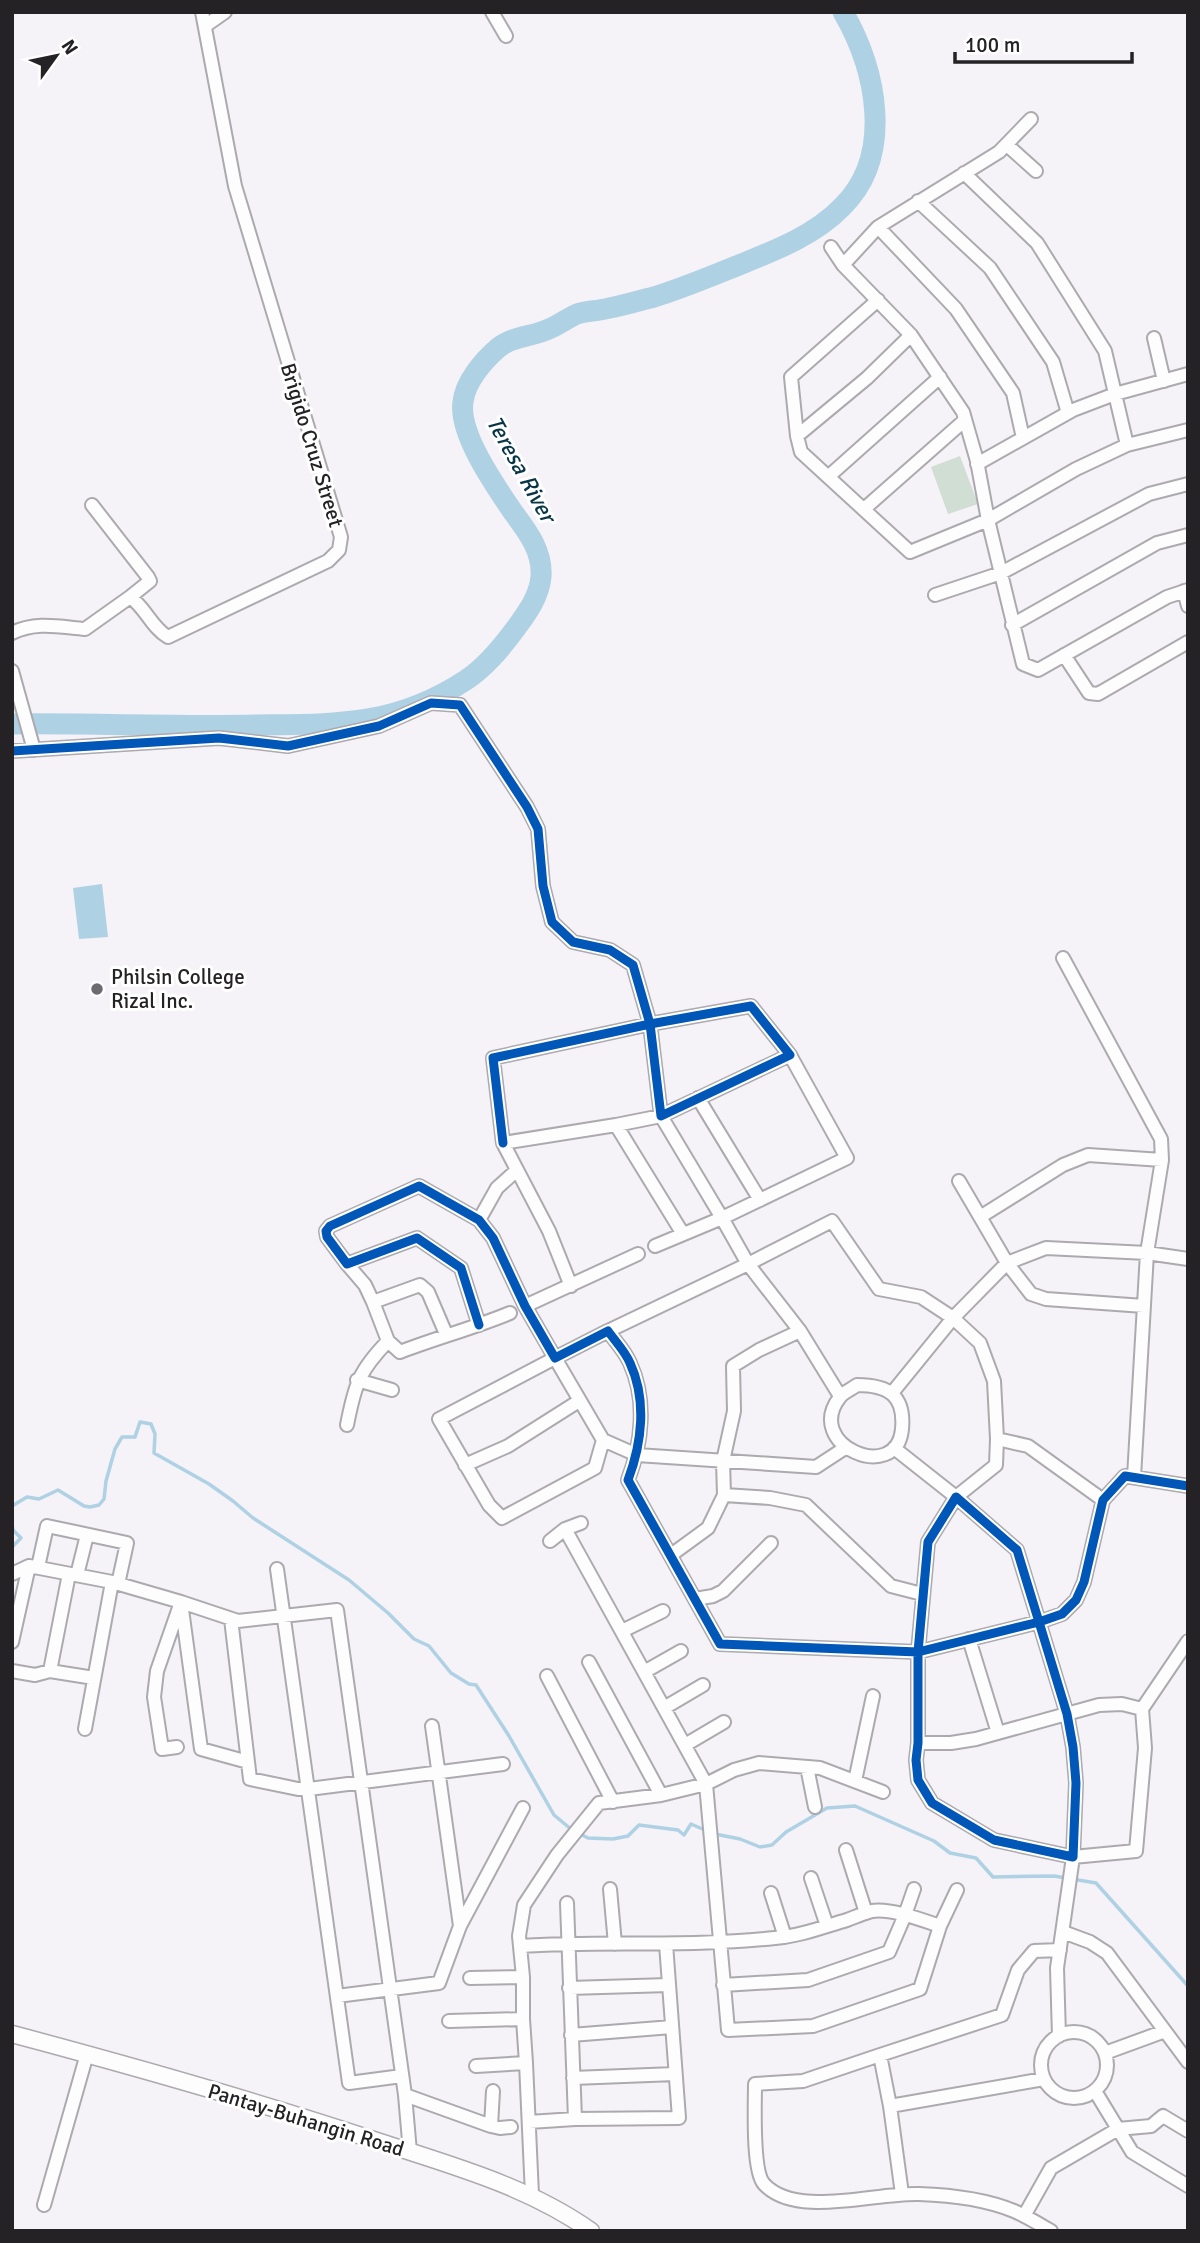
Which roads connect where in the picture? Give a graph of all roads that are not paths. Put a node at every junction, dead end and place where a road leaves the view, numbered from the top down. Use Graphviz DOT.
graph roads {
  1 [pos="202,12"];
  2 [pos="225,12"];
  3 [pos="492,12"];
  4 [pos="205,26"];
  5 [pos="506,36"];
  6 [pos="1031,119"];
  7 [pos="1007,145"];
  8 [pos="1036,171"];
  9 [pos="964,173"];
  10 [pos="918,201"];
  11 [pos="878,227"];
  12 [pos="831,247"];
  13 [pos="843,265"];
  14 [pos="877,300"];
  15 [pos="911,335"];
  16 [pos="1154,338"];
  17 [pos="1188,374"];
  18 [pos="940,377"];
  19 [pos="1164,381"];
  20 [pos="1115,394"];
  21 [pos="1068,413"];
  22 [pos="965,420"];
  23 [pos="1188,430"];
  24 [pos="797,436"];
  25 [pos="1023,438"];
  26 [pos="1127,446"];
  27 [pos="977,464"];
  28 [pos="829,476"];
  29 [pos="1188,484"];
  30 [pos="92,505"];
  31 [pos="863,509"];
  32 [pos="988,520"];
  33 [pos="1188,535"];
  34 [pos="1001,573"];
  35 [pos="1186,591"];
  36 [pos="934,595"];
  37 [pos="130,597"];
  38 [pos="1188,606"];
  39 [pos="1012,625"];
  40 [pos="12,633"];
  41 [pos="1188,642"];
  42 [pos="1064,655"];
  43 [pos="12,671"];
  44 [pos="32,744"];
  45 [pos="12,751"];
  46 [pos="1063,958"];
  47 [pos="650,1024"];
  48 [pos="790,1055"];
  49 [pos="698,1098"];
  50 [pos="661,1116"];
  51 [pos="616,1125"];
  52 [pos="503,1143"];
  53 [pos="1162,1160"];
  54 [pos="517,1170"];
  55 [pos="958,1181"];
  56 [pos="760,1200"];
  57 [pos="980,1217"];
  58 [pos="722,1218"];
  59 [pos="480,1220"];
  60 [pos="683,1234"];
  61 [pos="655,1246"];
  62 [pos="638,1254"];
  63 [pos="1147,1254"];
  64 [pos="1188,1259"];
  65 [pos="748,1264"];
  66 [pos="1007,1264"];
  67 [pos="347,1265"];
  68 [pos="571,1286"];
  69 [pos="373,1302"];
  70 [pos="525,1306"];
  71 [pos="1144,1306"];
  72 [pos="510,1312"];
  73 [pos="953,1318"];
  74 [pos="479,1325"];
  75 [pos="608,1331"];
  76 [pos="800,1331"];
  77 [pos="446,1335"];
  78 [pos="388,1341"];
  79 [pos="555,1358"];
  80 [pos="357,1380"];
  81 [pos="392,1390"];
  82 [pos="892,1392"];
  83 [pos="840,1396"];
  84 [pos="579,1401"];
  85 [pos="347,1425"];
  86 [pos="997,1439"];
  87 [pos="603,1440"];
  88 [pos="845,1448"];
  89 [pos="894,1448"];
  90 [pos="637,1455"];
  91 [pos="723,1461"];
  92 [pos="466,1465"];
  93 [pos="1134,1478"];
  94 [pos="1188,1486"];
  95 [pos="723,1495"];
  96 [pos="956,1497"];
  97 [pos="1102,1500"];
  98 [pos="581,1523"];
  99 [pos="565,1529"];
  100 [pos="87,1535"];
  101 [pos="550,1541"];
  102 [pos="771,1543"];
  103 [pos="671,1555"];
  104 [pos="34,1567"];
  105 [pos="277,1569"];
  106 [pos="12,1574"];
  107 [pos="73,1574"];
  108 [pos="115,1583"];
  109 [pos="922,1594"];
  110 [pos="695,1599"];
  111 [pos="181,1602"];
  112 [pos="663,1611"];
  113 [pos="284,1616"];
  114 [pos="231,1619"];
  115 [pos="1039,1622"];
  116 [pos="622,1631"];
  117 [pos="969,1639"];
  118 [pos="1188,1641"];
  119 [pos="12,1642"];
  120 [pos="681,1651"];
  121 [pos="918,1651"];
  122 [pos="589,1661"];
  123 [pos="12,1671"];
  124 [pos="50,1671"];
  125 [pos="644,1672"];
  126 [pos="547,1676"];
  127 [pos="94,1678"];
  128 [pos="703,1685"];
  129 [pos="873,1696"];
  130 [pos="664,1708"];
  131 [pos="1142,1709"];
  132 [pos="1067,1714"];
  133 [pos="724,1722"];
  134 [pos="432,1726"];
  135 [pos="85,1729"];
  136 [pos="998,1733"];
  137 [pos="918,1743"];
  138 [pos="685,1745"];
  139 [pos="177,1747"];
  140 [pos="248,1762"];
  141 [pos="503,1764"];
  142 [pos="807,1767"];
  143 [pos="438,1772"];
  144 [pos="855,1781"];
  145 [pos="360,1782"];
  146 [pos="706,1784"];
  147 [pos="309,1789"];
  148 [pos="883,1792"];
  149 [pos="661,1795"];
  150 [pos="613,1802"];
  151 [pos="814,1807"];
  152 [pos="523,1808"];
  153 [pos="846,1850"];
  154 [pos="1072,1863"];
  155 [pos="811,1878"];
  156 [pos="610,1889"];
  157 [pos="914,1889"];
  158 [pos="957,1891"];
  159 [pos="771,1893"];
  160 [pos="568,1903"];
  161 [pos="866,1913"];
  162 [pos="905,1916"];
  163 [pos="460,1926"];
  164 [pos="827,1926"];
  165 [pos="940,1926"];
  166 [pos="1063,1932"];
  167 [pos="785,1937"];
  168 [pos="719,1942"];
  169 [pos="570,1943"];
  170 [pos="615,1944"];
  171 [pos="666,1944"];
  172 [pos="520,1946"];
  173 [pos="1060,1951"];
  174 [pos="470,1978"];
  175 [pos="523,1978"];
  176 [pos="669,1985"];
  177 [pos="723,1985"];
  178 [pos="569,1988"];
  179 [pos="389,1989"];
  180 [pos="337,1996"];
  181 [pos="523,2019"];
  182 [pos="449,2021"];
  183 [pos="672,2027"];
  184 [pos="1165,2031"];
  185 [pos="12,2034"];
  186 [pos="571,2035"];
  187 [pos="1059,2036"];
  188 [pos="1105,2053"];
  189 [pos="87,2054"];
  190 [pos="880,2055"];
  191 [pos="1188,2062"];
  192 [pos="526,2063"];
  193 [pos="476,2066"];
  194 [pos="676,2074"];
  195 [pos="402,2076"];
  196 [pos="573,2078"];
  197 [pos="1044,2079"];
  198 [pos="494,2091"];
  199 [pos="1095,2091"];
  200 [pos="405,2095"];
  201 [pos="890,2106"];
  202 [pos="575,2119"];
  203 [pos="529,2122"];
  204 [pos="491,2126"];
  205 [pos="511,2127"];
  206 [pos="1118,2129"];
  207 [pos="1188,2131"];
  208 [pos="410,2152"];
  209 [pos="1188,2186"];
  210 [pos="902,2194"];
  211 [pos="531,2195"];
  212 [pos="44,2205"];
  213 [pos="1024,2216"];
  214 [pos="590,2231"];
  215 [pos="1051,2231"];
  1 -- 4 [label="street, Brigido Cruz Street"];
  2 -- 4 [label="street"];
  3 -- 5 [label="street"];
  4 -- 37 [label="street, Brigido Cruz Street"];
  6 -- 7 [label="street"];
  7 -- 8 [label="street"];
  7 -- 9 [label="street"];
  9 -- 10 [label="street"];
  9 -- 20 [label="street"];
  10 -- 11 [label="street"];
  10 -- 21 [label="street"];
  11 -- 13 [label="street"];
  11 -- 25 [label="street"];
  12 -- 13 [label="street"];
  13 -- 14 [label="street"];
  14 -- 15 [label="street"];
  14 -- 24 [label="street"];
  15 -- 18 [label="street"];
  15 -- 24 [label="street"];
  16 -- 19 [label="street"];
  17 -- 19 [label="street"];
  18 -- 22 [label="street"];
  18 -- 28 [label="street"];
  19 -- 20 [label="street"];
  20 -- 21 [label="street"];
  20 -- 26 [label="street"];
  21 -- 25 [label="street"];
  22 -- 27 [label="street"];
  22 -- 31 [label="street"];
  23 -- 26 [label="street"];
  24 -- 28 [label="street"];
  25 -- 27 [label="street"];
  26 -- 32 [label="street"];
  27 -- 32 [label="street"];
  28 -- 31 [label="street"];
  29 -- 34 [label="street"];
  30 -- 37 [label="street"];
  31 -- 32 [label="street"];
  32 -- 34 [label="street"];
  33 -- 39 [label="street"];
  34 -- 36 [label="street"];
  34 -- 39 [label="street"];
  35 -- 38 [label="street"];
  35 -- 42 [label="street"];
  37 -- 40 [label="street"];
  39 -- 42 [label="street"];
  41 -- 42 [label="street"];
  43 -- 44 [label="street"];
  44 -- 45 [label="street"];
  44 -- 47 [label="street"];
  46 -- 53 [label="street"];
  47 -- 48 [label="street"];
  47 -- 50 [label="street"];
  47 -- 52 [label="street"];
  48 -- 49 [label="street"];
  48 -- 56 [label="street"];
  49 -- 50 [label="street"];
  49 -- 56 [label="street"];
  50 -- 51 [label="street"];
  50 -- 58 [label="street"];
  51 -- 52 [label="street"];
  51 -- 60 [label="street"];
  52 -- 54 [label="street"];
  53 -- 57 [label="street"];
  53 -- 63 [label="street"];
  54 -- 59 [label="street"];
  54 -- 68 [label="street"];
  55 -- 57 [label="street"];
  56 -- 58 [label="street"];
  57 -- 66 [label="street"];
  58 -- 60 [label="street"];
  58 -- 65 [label="street"];
  59 -- 67 [label="street"];
  59 -- 70 [label="street"];
  60 -- 61 [label="street"];
  62 -- 68 [label="street"];
  63 -- 64 [label="street"];
  63 -- 66 [label="street"];
  63 -- 71 [label="street"];
  65 -- 73 [label="street"];
  65 -- 75 [label="street"];
  65 -- 76 [label="street"];
  66 -- 71 [label="street"];
  66 -- 73 [label="street"];
  67 -- 69 [label="street"];
  67 -- 74 [label="street"];
  68 -- 70 [label="street"];
  69 -- 77 [label="street"];
  69 -- 78 [label="street"];
  70 -- 79 [label="street"];
  71 -- 93 [label="street"];
  72 -- 74 [label="street"];
  73 -- 82 [label="street"];
  73 -- 86 [label="street"];
  74 -- 77 [label="street"];
  75 -- 79 [label="street"];
  75 -- 90 [label="street"];
  76 -- 83 [label="street"];
  76 -- 91 [label="street"];
  77 -- 78 [label="street"];
  78 -- 80 [label="street"];
  79 -- 84 [label="street"];
  79 -- 92 [label="street"];
  80 -- 81 [label="street"];
  80 -- 85 [label="street"];
  82 -- 83 [label="street"];
  82 -- 89 [label="street"];
  83 -- 88 [label="street"];
  84 -- 87 [label="street"];
  84 -- 92 [label="street"];
  86 -- 96 [label="street"];
  86 -- 97 [label="street"];
  87 -- 90 [label="street"];
  87 -- 92 [label="street"];
  88 -- 89 [label="street"];
  88 -- 91 [label="street"];
  89 -- 96 [label="street"];
  90 -- 91 [label="street"];
  90 -- 103 [label="street"];
  91 -- 95 [label="street"];
  93 -- 94 [label="street"];
  93 -- 97 [label="street"];
  95 -- 103 [label="street"];
  95 -- 109 [label="street"];
  96 -- 109 [label="street"];
  96 -- 115 [label="street"];
  97 -- 115 [label="street"];
  98 -- 99 [label="street"];
  99 -- 101 [label="street"];
  99 -- 116 [label="street"];
  100 -- 104 [label="street"];
  100 -- 107 [label="street"];
  100 -- 108 [label="street"];
  102 -- 110 [label="street"];
  103 -- 110 [label="street"];
  104 -- 106 [label="street"];
  104 -- 107 [label="street"];
  104 -- 119 [label="street"];
  105 -- 113 [label="street"];
  107 -- 108 [label="street"];
  107 -- 124 [label="street"];
  108 -- 111 [label="street"];
  108 -- 127 [label="street"];
  109 -- 121 [label="street"];
  110 -- 121 [label="street"];
  111 -- 114 [label="street"];
  111 -- 139 [label="street"];
  111 -- 140 [label="street"];
  112 -- 116 [label="street"];
  113 -- 114 [label="street"];
  113 -- 145 [label="street"];
  113 -- 147 [label="street"];
  114 -- 140 [label="street"];
  115 -- 117 [label="street"];
  115 -- 132 [label="street"];
  116 -- 125 [label="street"];
  117 -- 121 [label="street"];
  117 -- 136 [label="street"];
  118 -- 131 [label="street"];
  120 -- 125 [label="street"];
  121 -- 137 [label="street"];
  122 -- 149 [label="street"];
  123 -- 124 [label="street"];
  124 -- 127 [label="street"];
  125 -- 130 [label="street"];
  126 -- 150 [label="street"];
  127 -- 135 [label="street"];
  128 -- 130 [label="street"];
  129 -- 144 [label="street"];
  130 -- 138 [label="street"];
  131 -- 132 [label="street"];
  131 -- 154 [label="street"];
  132 -- 136 [label="street"];
  132 -- 154 [label="street"];
  133 -- 138 [label="street"];
  134 -- 143 [label="street"];
  136 -- 137 [label="street"];
  137 -- 154 [label="street"];
  138 -- 146 [label="street"];
  140 -- 147 [label="street"];
  141 -- 143 [label="street"];
  142 -- 144 [label="street"];
  142 -- 146 [label="street"];
  142 -- 151 [label="street"];
  143 -- 145 [label="street"];
  143 -- 163 [label="street"];
  144 -- 148 [label="street"];
  145 -- 147 [label="street"];
  145 -- 179 [label="street"];
  146 -- 149 [label="street"];
  146 -- 168 [label="street"];
  147 -- 180 [label="street"];
  149 -- 150 [label="street"];
  150 -- 172 [label="street"];
  152 -- 163 [label="street"];
  153 -- 161 [label="street"];
  154 -- 166 [label="street"];
  155 -- 164 [label="street"];
  156 -- 170 [label="street"];
  157 -- 162 [label="street"];
  158 -- 165 [label="street"];
  159 -- 167 [label="street"];
  160 -- 169 [label="street"];
  161 -- 162 [label="street"];
  161 -- 164 [label="street"];
  162 -- 165 [label="street"];
  162 -- 177 [label="street"];
  163 -- 179 [label="street"];
  164 -- 167 [label="street"];
  165 -- 177 [label="street"];
  166 -- 173 [label="street"];
  166 -- 184 [label="street"];
  167 -- 168 [label="street"];
  168 -- 171 [label="street"];
  168 -- 177 [label="street"];
  169 -- 170 [label="street"];
  169 -- 172 [label="street"];
  169 -- 178 [label="street"];
  170 -- 171 [label="street"];
  171 -- 176 [label="street"];
  172 -- 175 [label="street"];
  173 -- 187 [label="street"];
  173 -- 190 [label="street"];
  174 -- 175 [label="street"];
  175 -- 181 [label="street"];
  176 -- 178 [label="street"];
  176 -- 183 [label="street"];
  178 -- 186 [label="street"];
  179 -- 180 [label="street"];
  179 -- 195 [label="street"];
  180 -- 195 [label="street"];
  181 -- 182 [label="street"];
  181 -- 192 [label="street"];
  183 -- 186 [label="street"];
  183 -- 194 [label="street"];
  184 -- 188 [label="street"];
  184 -- 191 [label="street"];
  185 -- 189 [label="street, Pantay-Buhangin Road"];
  186 -- 196 [label="street"];
  187 -- 188 [label="street"];
  187 -- 197 [label="street"];
  188 -- 199 [label="street"];
  189 -- 208 [label="street, Pantay-Buhangin Road"];
  189 -- 212 [label="street"];
  190 -- 201 [label="street"];
  190 -- 210 [label="street"];
  192 -- 193 [label="street"];
  192 -- 203 [label="street"];
  194 -- 196 [label="street"];
  194 -- 202 [label="street"];
  195 -- 200 [label="street"];
  196 -- 202 [label="street"];
  197 -- 199 [label="street"];
  197 -- 201 [label="street"];
  198 -- 204 [label="street"];
  199 -- 206 [label="street"];
  200 -- 204 [label="street"];
  200 -- 208 [label="street"];
  201 -- 210 [label="street"];
  202 -- 203 [label="street"];
  203 -- 211 [label="street"];
  204 -- 205 [label="street"];
  206 -- 207 [label="street"];
  206 -- 209 [label="street"];
  206 -- 213 [label="street"];
  208 -- 211 [label="street, Pantay-Buhangin Road"];
  210 -- 213 [label="street"];
  211 -- 214 [label="street, Pantay-Buhangin Road"];
  213 -- 215 [label="street"];
}
